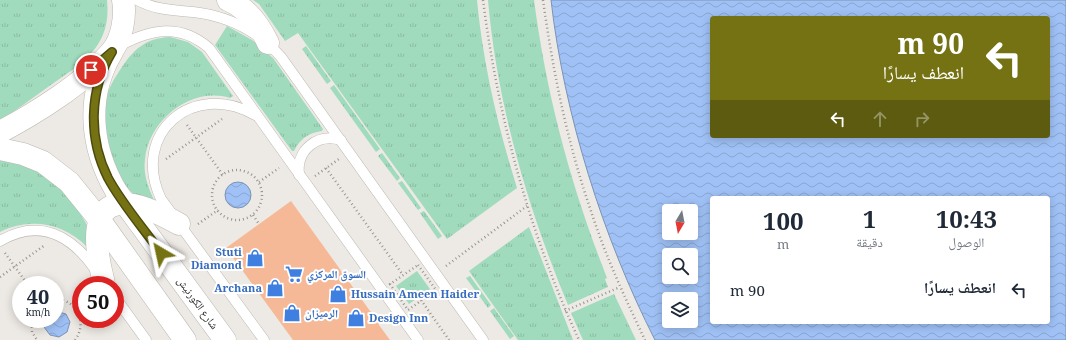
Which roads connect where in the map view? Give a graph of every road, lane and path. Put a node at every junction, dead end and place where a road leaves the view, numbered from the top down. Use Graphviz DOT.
graph roads {
  1 [pos="123,0"];
  2 [pos="137,0"];
  3 [pos="228,0"];
  4 [pos="483,0"];
  5 [pos="543,0"];
  6 [pos="268,43"];
  7 [pos="113,50"];
  8 [pos="179,115"];
  9 [pos="256,115"];
  10 [pos="224,118"];
  11 [pos="0,132"];
  12 [pos="196,138"];
  13 [pos="341,140"];
  14 [pos="0,148"];
  15 [pos="349,151"];
  16 [pos="164,161"];
  17 [pos="326,168"];
  18 [pos="271,173"];
  19 [pos="223,175"];
  20 [pos="302,179"];
  21 [pos="259,182"];
  22 [pos="125,203"];
  23 [pos="527,206"];
  24 [pos="218,210"];
  25 [pos="252,215"];
  26 [pos="99,219"];
  27 [pos="204,220"];
  28 [pos="179,224"];
  29 [pos="259,224"];
  30 [pos="0,244"];
  31 [pos="47,244"];
  32 [pos="15,267"];
  33 [pos="404,275"];
  34 [pos="22,276"];
  35 [pos="100,276"];
  36 [pos="104,276"];
  37 [pos="432,276"];
  38 [pos="0,278"];
  39 [pos="620,287"];
  40 [pos="421,300"];
  41 [pos="124,309"];
  42 [pos="565,311"];
  43 [pos="32,328"];
  44 [pos="81,328"];
  45 [pos="35,339"];
  46 [pos="75,340"];
  47 [pos="146,340"];
  48 [pos="185,340"];
  49 [pos="225,340"];
  50 [pos="264,340"];
  51 [pos="418,340"];
  52 [pos="449,340"];
  53 [pos="483,340"];
  54 [pos="579,340"];
  55 [pos="645,340"];
  1 -- 7 [label="main road, شارع الكورنيش"];
  2 -- 6 [label="lane"];
  3 -- 6 [label="main road"];
  4 -- 23 [label="path"];
  5 -- 39 [label="path"];
  6 -- 13 [label="lane"];
  7 -- 9 [label="lane"];
  7 -- 11 [label="main road"];
  7 -- 22 [label="main road, شارع الكورنيش"];
  8 -- 9 [label="lane"];
  8 -- 12 [label="path"];
  8 -- 28 [label="lane"];
  9 -- 20 [label="lane"];
  10 -- 12 [label="path"];
  12 -- 16 [label="path"];
  12 -- 19 [label="path"];
  13 -- 15 [label="lane"];
  13 -- 20 [label="lane"];
  14 -- 26 [label="main road"];
  15 -- 17 [label="path"];
  15 -- 37 [label="lane"];
  17 -- 20 [label="path"];
  17 -- 33 [label="path"];
  18 -- 21 [label="path"];
  19 -- 21 [label="path"];
  19 -- 24 [label="path"];
  20 -- 51 [label="lane"];
  21 -- 25 [label="path"];
  22 -- 26 [label="main road"];
  22 -- 28 [label="main road"];
  22 -- 49 [label="main road, شارع الكورنيش"];
  23 -- 37 [label="path"];
  23 -- 42 [label="path"];
  24 -- 25 [label="path"];
  24 -- 27 [label="path"];
  25 -- 29 [label="path"];
  26 -- 36 [label="main road"];
  26 -- 48 [label="main road"];
  28 -- 50 [label="lane"];
  30 -- 32 [label="path"];
  30 -- 35 [label="lane"];
  31 -- 32 [label="path"];
  32 -- 34 [label="path"];
  32 -- 38 [label="path"];
  33 -- 37 [label="path"];
  33 -- 40 [label="path"];
  37 -- 40 [label="path"];
  37 -- 53 [label="lane"];
  39 -- 42 [label="path"];
  39 -- 55 [label="path"];
  40 -- 52 [label="path"];
  41 -- 47 [label="lane"];
  42 -- 54 [label="path"];
  43 -- 45 [label="path"];
  44 -- 46 [label="path"];
}
